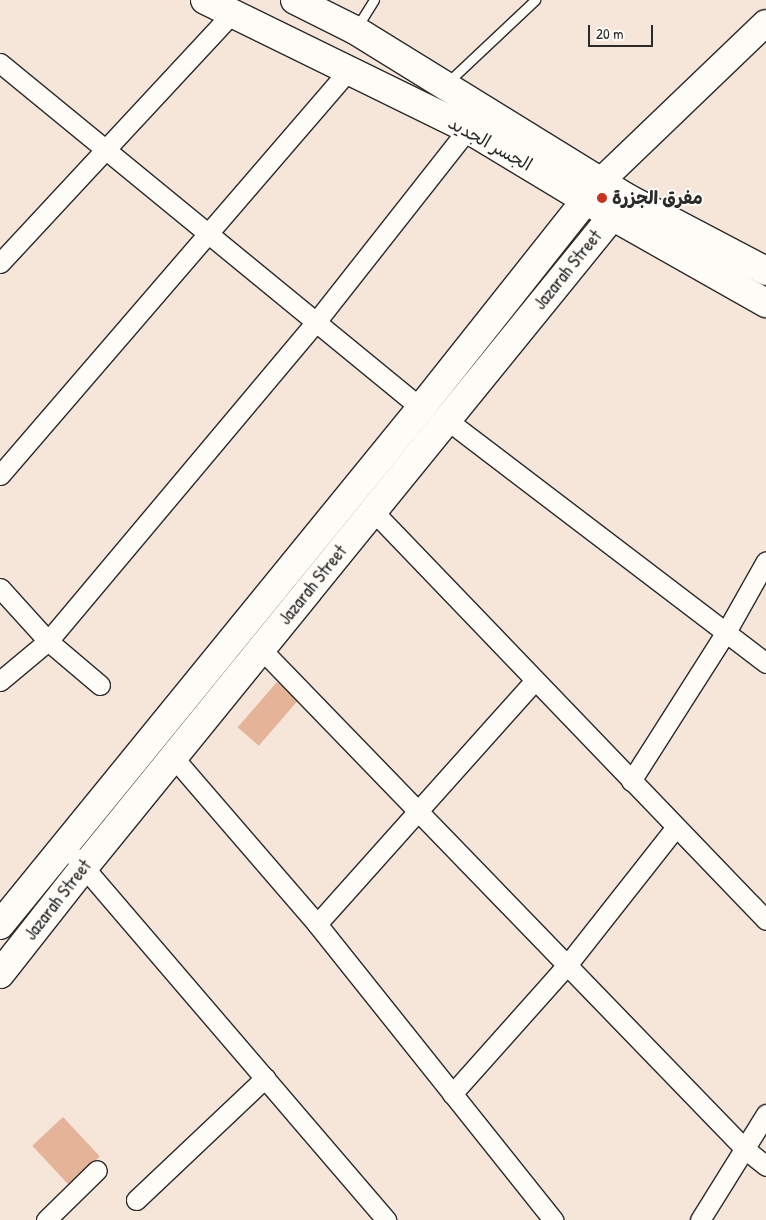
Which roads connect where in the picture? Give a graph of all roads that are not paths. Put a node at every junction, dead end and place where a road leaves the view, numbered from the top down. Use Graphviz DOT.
graph roads {
  1 [pos="205,0"];
  2 [pos="295,0"];
  3 [pos="325,0"];
  4 [pos="374,0"];
  5 [pos="535,0"];
  6 [pos="233,12"];
  7 [pos="766,23"];
  8 [pos="355,30"];
  9 [pos="0,63"];
  10 [pos="348,71"];
  11 [pos="444,86"];
  12 [pos="468,129"];
  13 [pos="107,149"];
  14 [pos="593,190"];
  15 [pos="620,207"];
  16 [pos="208,234"];
  17 [pos="0,263"];
  18 [pos="766,271"];
  19 [pos="766,303"];
  20 [pos="316,322"];
  21 [pos="421,408"];
  22 [pos="447,420"];
  23 [pos="0,475"];
  24 [pos="373,511"];
  25 [pos="766,560"];
  26 [pos="0,588"];
  27 [pos="726,632"];
  28 [pos="48,641"];
  29 [pos="261,649"];
  30 [pos="766,663"];
  31 [pos="535,680"];
  32 [pos="0,681"];
  33 [pos="100,685"];
  34 [pos="173,757"];
  35 [pos="632,781"];
  36 [pos="419,812"];
  37 [pos="676,827"];
  38 [pos="63,846"];
  39 [pos="85,866"];
  40 [pos="765,918"];
  41 [pos="317,924"];
  42 [pos="0,925"];
  43 [pos="568,964"];
  44 [pos="0,974"];
  45 [pos="265,1078"];
  46 [pos="452,1094"];
  47 [pos="766,1114"];
  48 [pos="744,1149"];
  49 [pos="766,1166"];
  50 [pos="98,1170"];
  51 [pos="136,1200"];
  52 [pos="46,1220"];
  53 [pos="386,1220"];
  54 [pos="552,1220"];
  55 [pos="700,1220"];
  1 -- 6 [label="main road, الجسر الجديد"];
  2 -- 8 [label="main road, الجسر الجديد"];
  3 -- 8 [label="street"];
  4 -- 8 [label="lane"];
  5 -- 11 [label="lane"];
  6 -- 10 [label="main road, الجسر الجديد"];
  6 -- 13 [label="street"];
  7 -- 14 [label="street"];
  8 -- 11 [label="main road, الجسر الجديد"];
  9 -- 13 [label="street"];
  10 -- 12 [label="main road, الجسر الجديد"];
  10 -- 16 [label="street"];
  11 -- 14 [label="main road, الجسر الجديد"];
  12 -- 14 [label="main road, الجسر الجديد"];
  12 -- 20 [label="street"];
  13 -- 16 [label="street"];
  13 -- 17 [label="street"];
  14 -- 15 [label="main road, الجسر الجديد"];
  14 -- 21 [label="main road, Jazarah Street"];
  15 -- 18 [label="main road, الجسر الجديد"];
  15 -- 19 [label="main road, الجسر الجديد"];
  15 -- 22 [label="main road, Jazarah Street"];
  16 -- 20 [label="street"];
  16 -- 23 [label="street"];
  20 -- 21 [label="street"];
  20 -- 28 [label="street"];
  21 -- 38 [label="main road, Jazarah Street"];
  22 -- 24 [label="main road, Jazarah Street"];
  22 -- 27 [label="street"];
  24 -- 29 [label="main road, Jazarah Street"];
  24 -- 31 [label="street"];
  25 -- 27 [label="street"];
  26 -- 28 [label="street"];
  27 -- 30 [label="street"];
  27 -- 35 [label="street"];
  28 -- 32 [label="street"];
  28 -- 33 [label="street"];
  29 -- 34 [label="main road, Jazarah Street"];
  29 -- 36 [label="street"];
  31 -- 35 [label="street"];
  31 -- 36 [label="street"];
  34 -- 39 [label="main road, Jazarah Street"];
  34 -- 41 [label="street"];
  35 -- 37 [label="street"];
  36 -- 41 [label="street"];
  36 -- 43 [label="street"];
  37 -- 40 [label="street"];
  37 -- 43 [label="street"];
  38 -- 39 [label="street"];
  38 -- 42 [label="main road, Jazarah Street"];
  39 -- 44 [label="main road, Jazarah Street"];
  39 -- 45 [label="street"];
  41 -- 46 [label="street"];
  43 -- 46 [label="street"];
  43 -- 48 [label="street"];
  45 -- 51 [label="street"];
  45 -- 53 [label="street"];
  46 -- 54 [label="street"];
  47 -- 48 [label="street"];
  48 -- 49 [label="street"];
  48 -- 55 [label="street"];
  50 -- 52 [label="street"];
}
